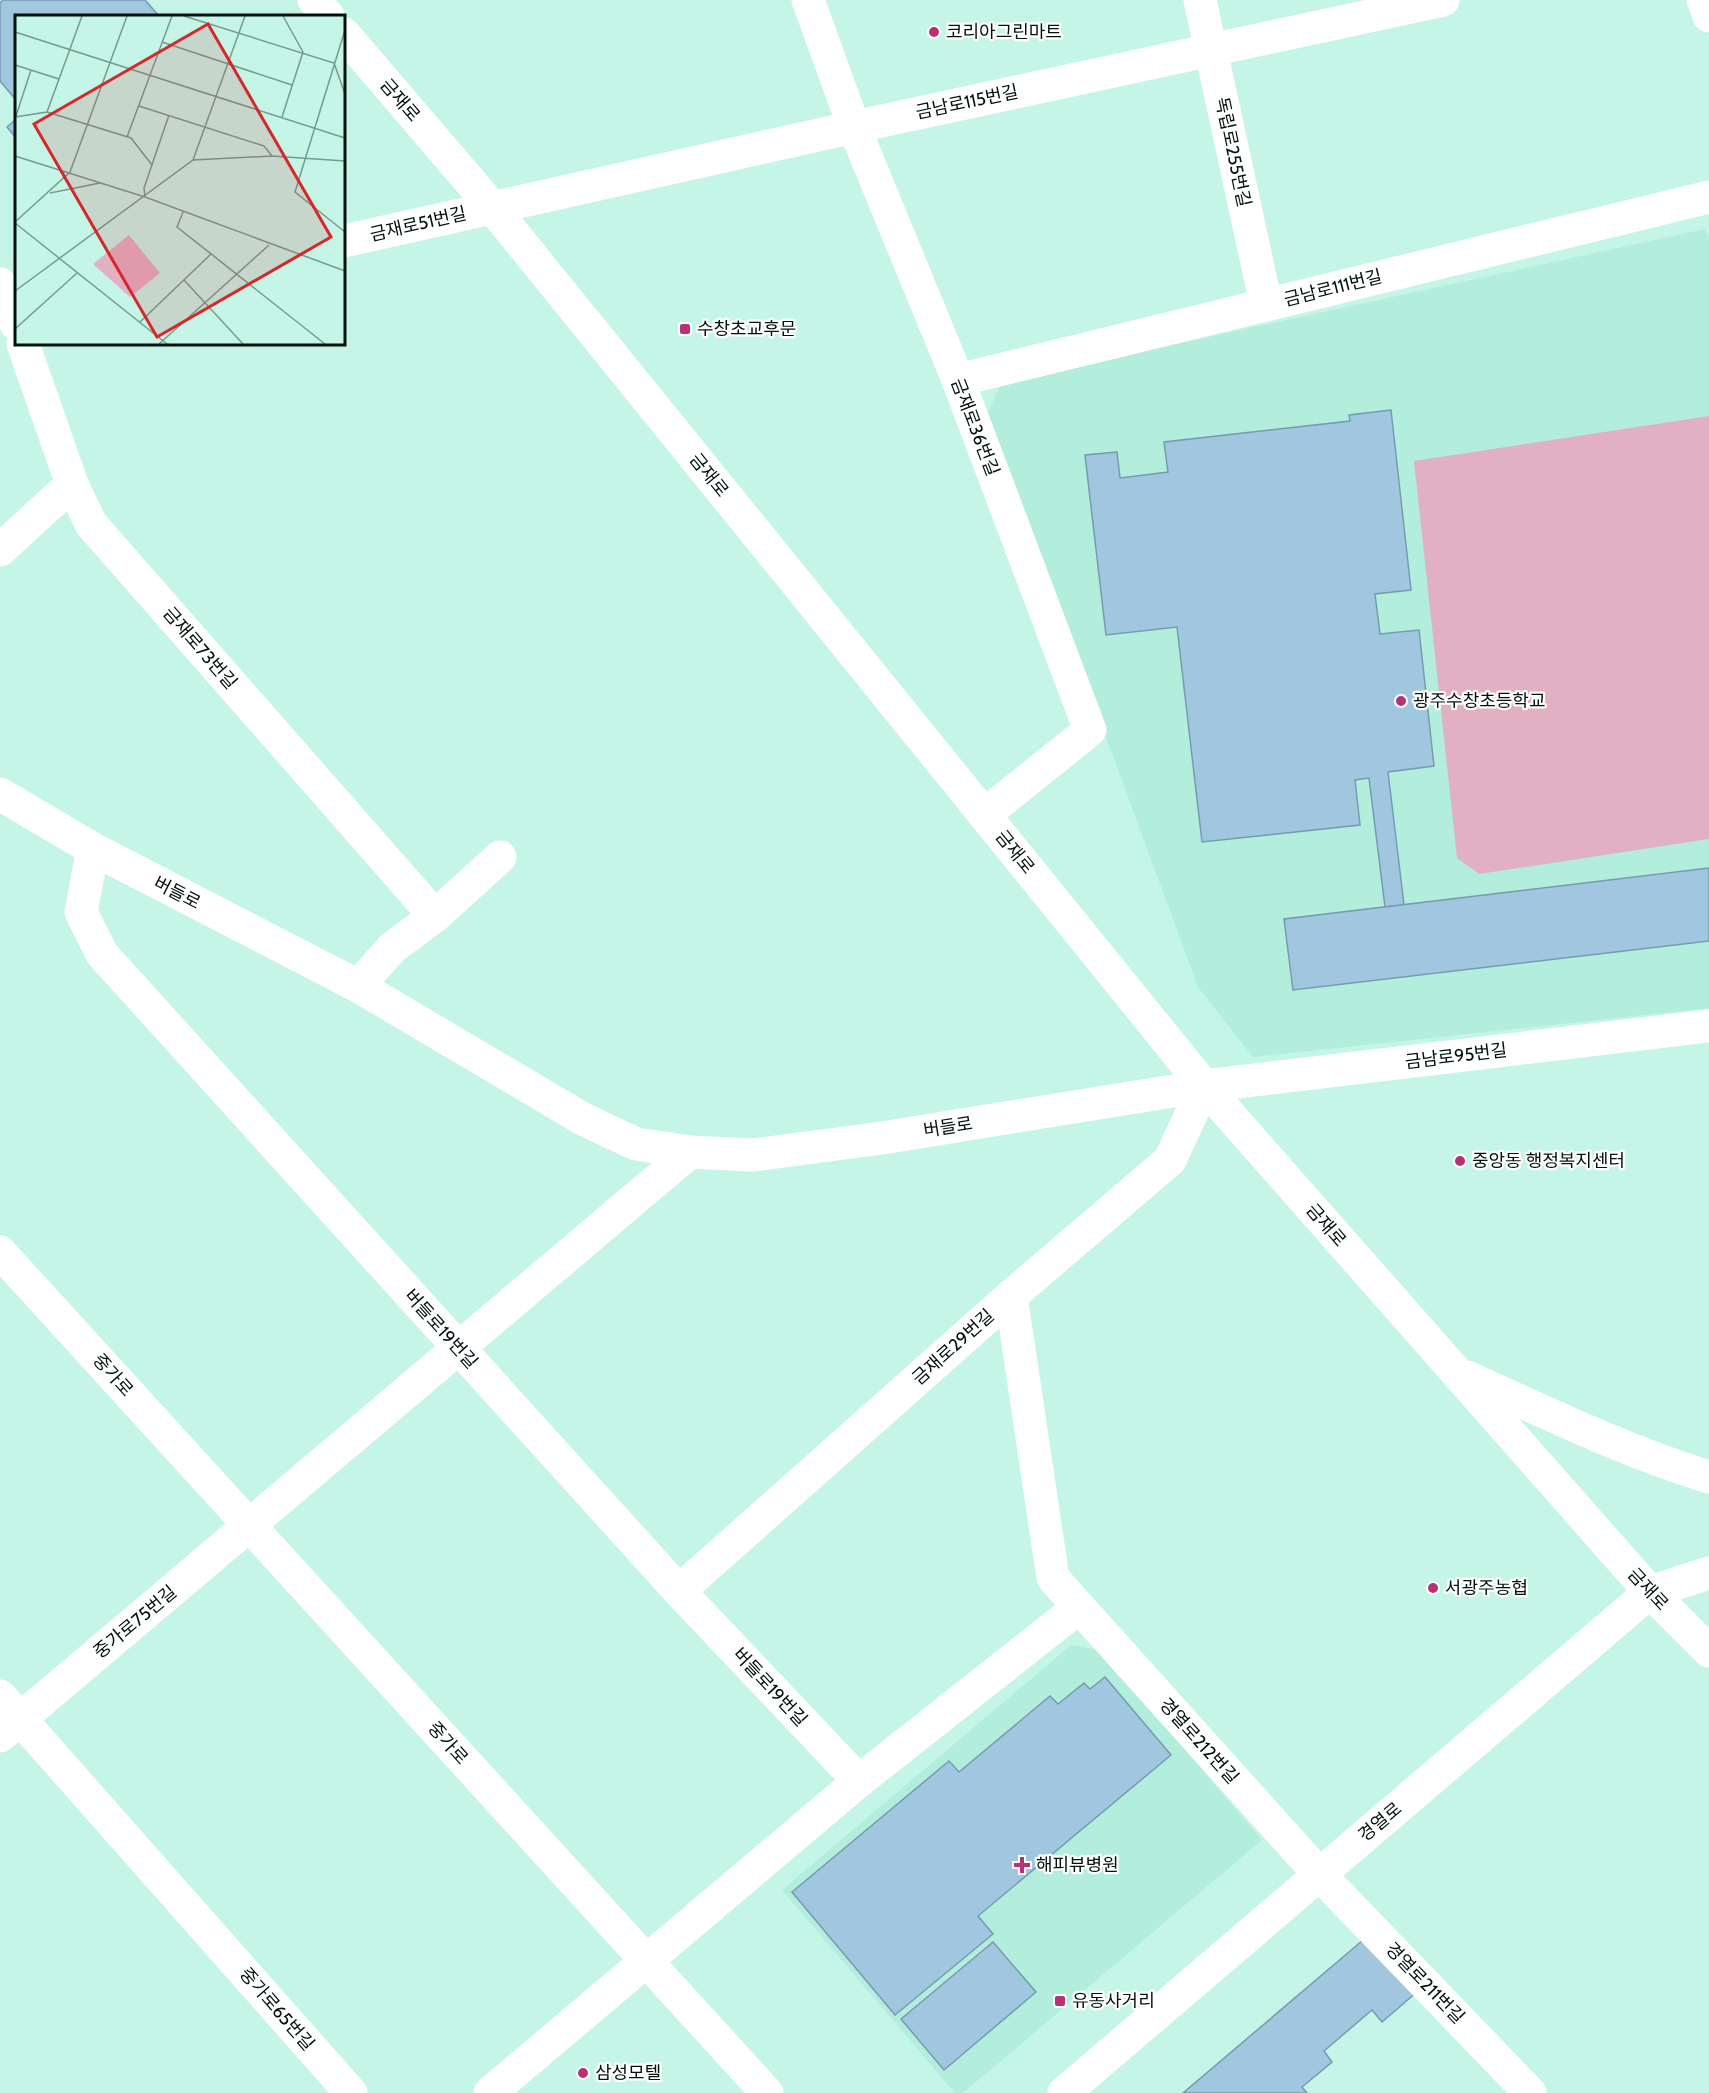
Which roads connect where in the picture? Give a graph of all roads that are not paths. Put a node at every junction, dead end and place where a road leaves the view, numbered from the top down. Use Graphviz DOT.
graph roads {
  1 [pos="314,0"];
  2 [pos="808,0"];
  3 [pos="1200,0"];
  4 [pos="1443,0"];
  5 [pos="1702,0"];
  6 [pos="327,15"];
  7 [pos="1709,16"];
  8 [pos="345,35"];
  9 [pos="1210,49"];
  10 [pos="854,127"];
  11 [pos="1709,197"];
  12 [pos="492,207"];
  13 [pos="345,241"];
  14 [pos="0,284"];
  15 [pos="1266,304"];
  16 [pos="14,326"];
  17 [pos="21,345"];
  18 [pos="958,380"];
  19 [pos="72,484"];
  20 [pos="0,550"];
  21 [pos="0,794"];
  22 [pos="984,814"];
  23 [pos="93,849"];
  24 [pos="500,857"];
  25 [pos="435,916"];
  26 [pos="358,986"];
  27 [pos="1709,1026"];
  28 [pos="1204,1086"];
  29 [pos="690,1152"];
  30 [pos="0,1252"];
  31 [pos="1011,1296"];
  32 [pos="458,1347"];
  33 [pos="1455,1371"];
  34 [pos="1709,1477"];
  35 [pos="249,1525"];
  36 [pos="1709,1573"];
  37 [pos="679,1591"];
  38 [pos="1650,1592"];
  39 [pos="1078,1608"];
  40 [pos="1709,1651"];
  41 [pos="7,1717"];
  42 [pos="860,1781"];
  43 [pos="1319,1874"];
  44 [pos="202,1925"];
  45 [pos="647,1961"];
  46 [pos="351,2093"];
  47 [pos="490,2093"];
  48 [pos="767,2093"];
  49 [pos="1064,2093"];
  50 [pos="1530,2093"];
  1 -- 6 [label="street"];
  2 -- 10 [label="street, 금재로36번길"];
  3 -- 9 [label="street, 독립로255번길"];
  4 -- 9 [label="street, 금남로115번길"];
  5 -- 7 [label="street"];
  8 -- 12 [label="street, 금재로"];
  9 -- 10 [label="street, 금남로115번길"];
  9 -- 15 [label="street, 독립로255번길"];
  10 -- 12 [label="street, 금남로115번길"];
  10 -- 18 [label="street, 금재로36번길"];
  11 -- 15 [label="street, 금남로111번길"];
  12 -- 13 [label="street, 금재로51번길"];
  12 -- 22 [label="street, 금재로"];
  14 -- 16 [label="street, 금재로73번길"];
  15 -- 18 [label="street, 금남로111번길"];
  17 -- 19 [label="street, 금재로73번길"];
  18 -- 22 [label="street, 금재로36번길"];
  19 -- 20 [label="street"];
  19 -- 25 [label="street, 금재로73번길"];
  21 -- 23 [label="street, 버들로"];
  22 -- 28 [label="street, 금재로"];
  23 -- 26 [label="street, 버들로"];
  23 -- 32 [label="street, 버들로19번길"];
  24 -- 25 [label="street"];
  25 -- 26 [label="street"];
  26 -- 29 [label="street, 버들로"];
  27 -- 28 [label="street, 금남로95번길"];
  28 -- 29 [label="street, 버들로"];
  28 -- 31 [label="street, 금재로29번길"];
  28 -- 33 [label="street, 금재로"];
  29 -- 32 [label="street"];
  30 -- 35 [label="street, 중가로"];
  31 -- 37 [label="street, 금재로29번길"];
  31 -- 39 [label="street, 경열로212번길"];
  32 -- 35 [label="street"];
  32 -- 37 [label="street, 버들로19번길"];
  33 -- 34 [label="street"];
  33 -- 38 [label="street, 금재로"];
  35 -- 41 [label="street, 중가로75번길"];
  35 -- 45 [label="street, 중가로"];
  36 -- 38 [label="street, 경열로"];
  37 -- 42 [label="street, 버들로19번길"];
  38 -- 40 [label="street, 금재로"];
  38 -- 43 [label="street, 경열로"];
  39 -- 42 [label="street"];
  39 -- 43 [label="street, 경열로212번길"];
  41 -- 44 [label="street, 중가로75번길"];
  42 -- 45 [label="street"];
  43 -- 49 [label="street, 경열로"];
  43 -- 50 [label="street, 경열로211번길"];
  44 -- 46 [label="street, 중가로65번길"];
  45 -- 47 [label="street"];
  45 -- 48 [label="street, 중가로"];
}
